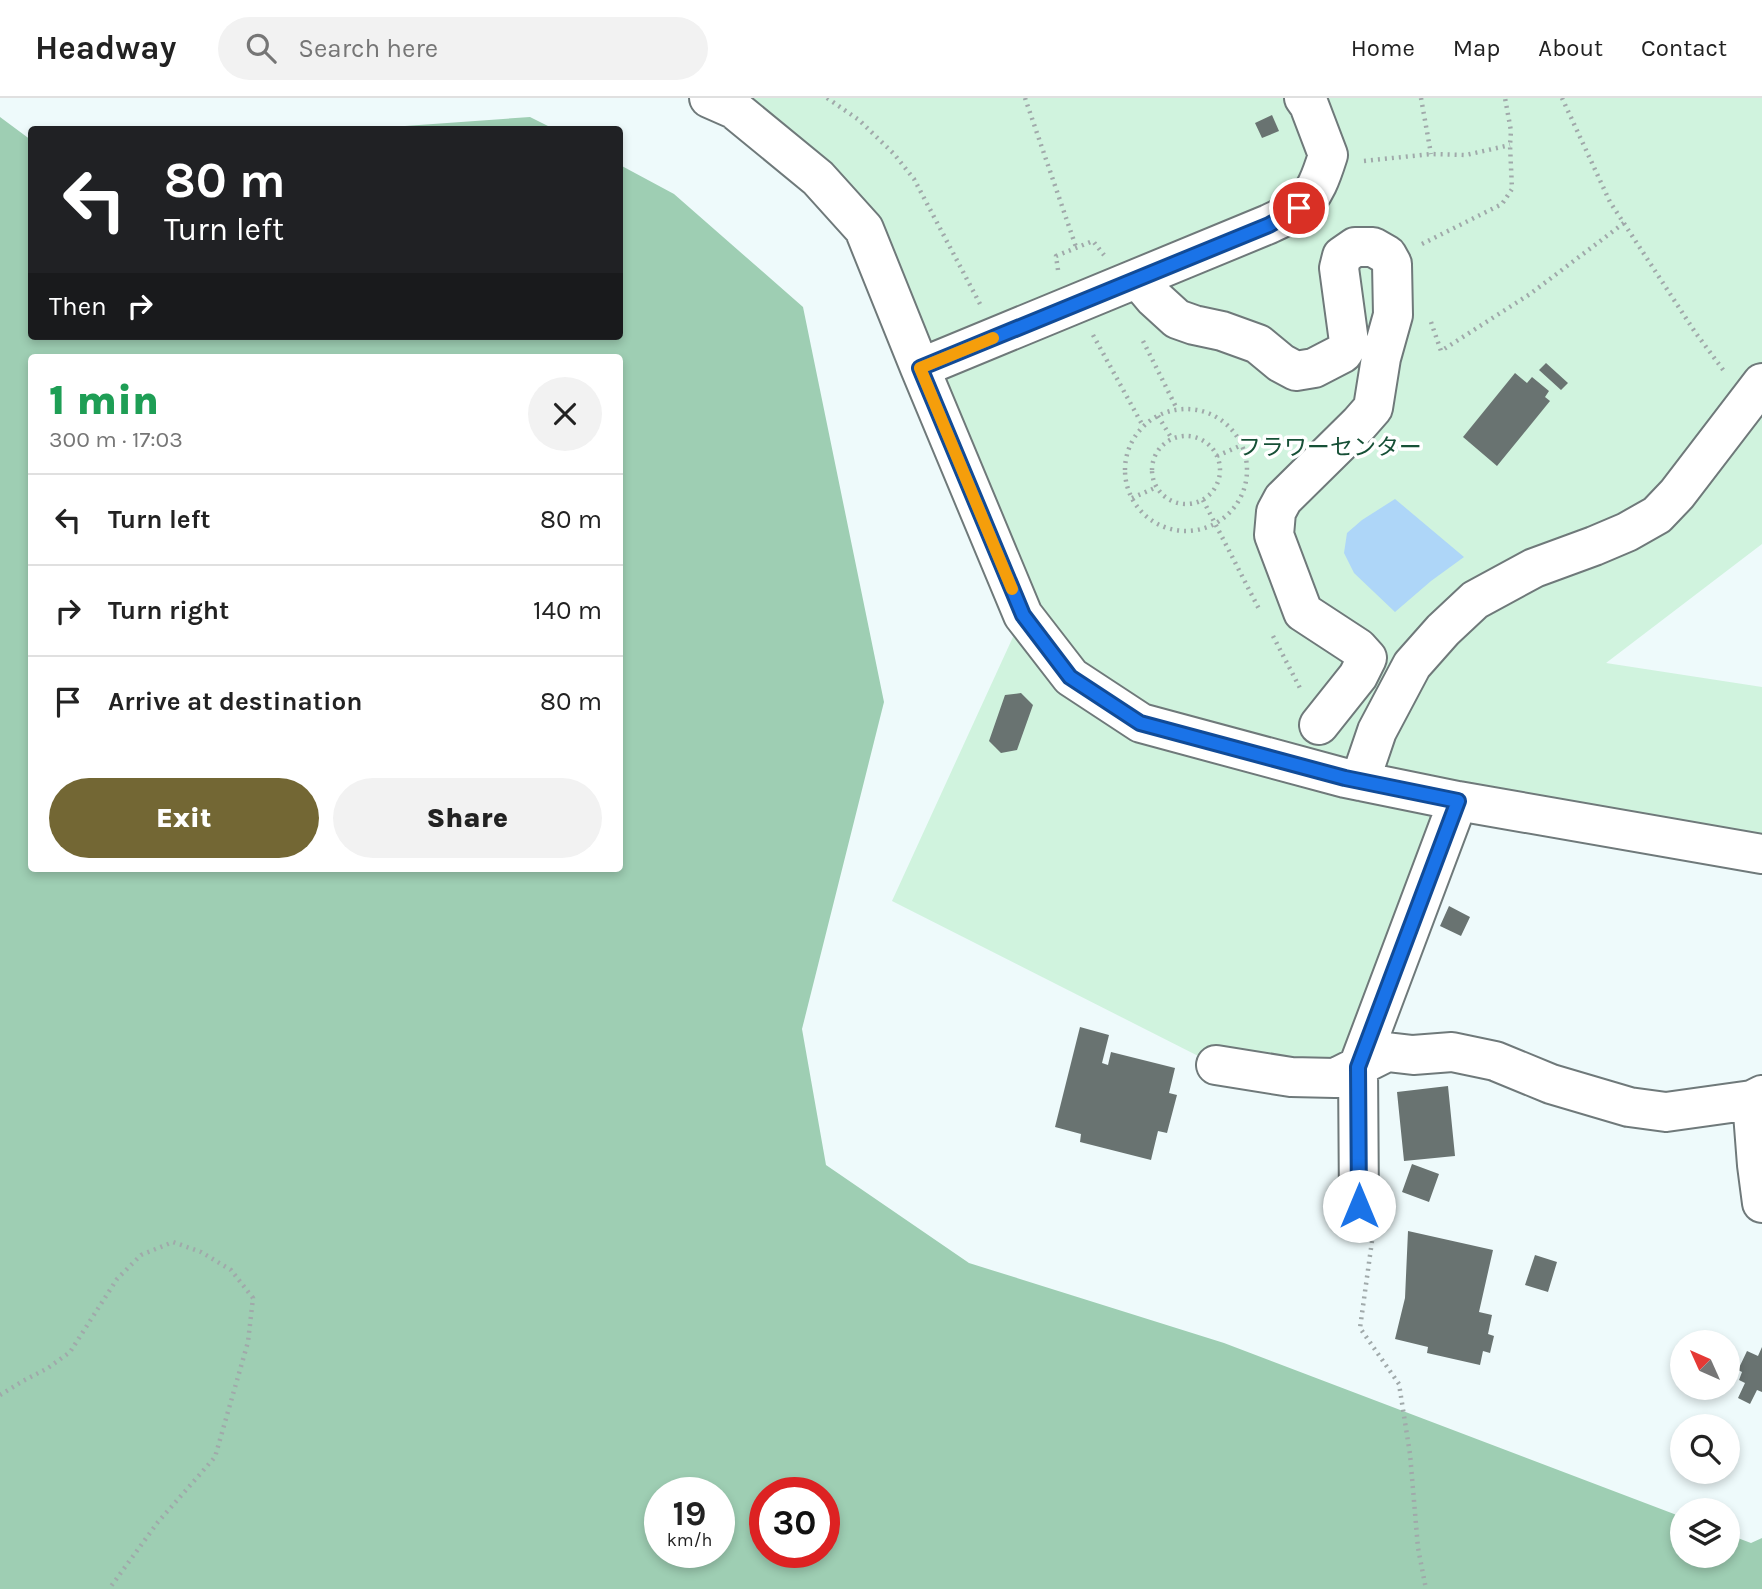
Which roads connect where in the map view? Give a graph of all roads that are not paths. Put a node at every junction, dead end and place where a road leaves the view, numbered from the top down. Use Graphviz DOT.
graph roads {
  1 [pos="709,98"];
  2 [pos="1304,98"];
  3 [pos="1127,283"];
  4 [pos="920,368"];
  5 [pos="1755,393"];
  6 [pos="1319,725"];
  7 [pos="1360,781"];
  8 [pos="1458,801"];
  9 [pos="1762,854"];
  10 [pos="1216,1065"];
  11 [pos="1358,1067"];
  12 [pos="1757,1097"];
  13 [pos="1762,1203"];
  14 [pos="1359,1206"];
  1 -- 4 [label="street"];
  2 -- 3 [label="street"];
  3 -- 4 [label="street"];
  3 -- 6 [label="street"];
  4 -- 7 [label="street"];
  5 -- 7 [label="street"];
  7 -- 8 [label="street"];
  8 -- 9 [label="street"];
  8 -- 11 [label="street"];
  10 -- 11 [label="street"];
  11 -- 12 [label="street"];
  11 -- 14 [label="street"];
  12 -- 13 [label="street"];
}
